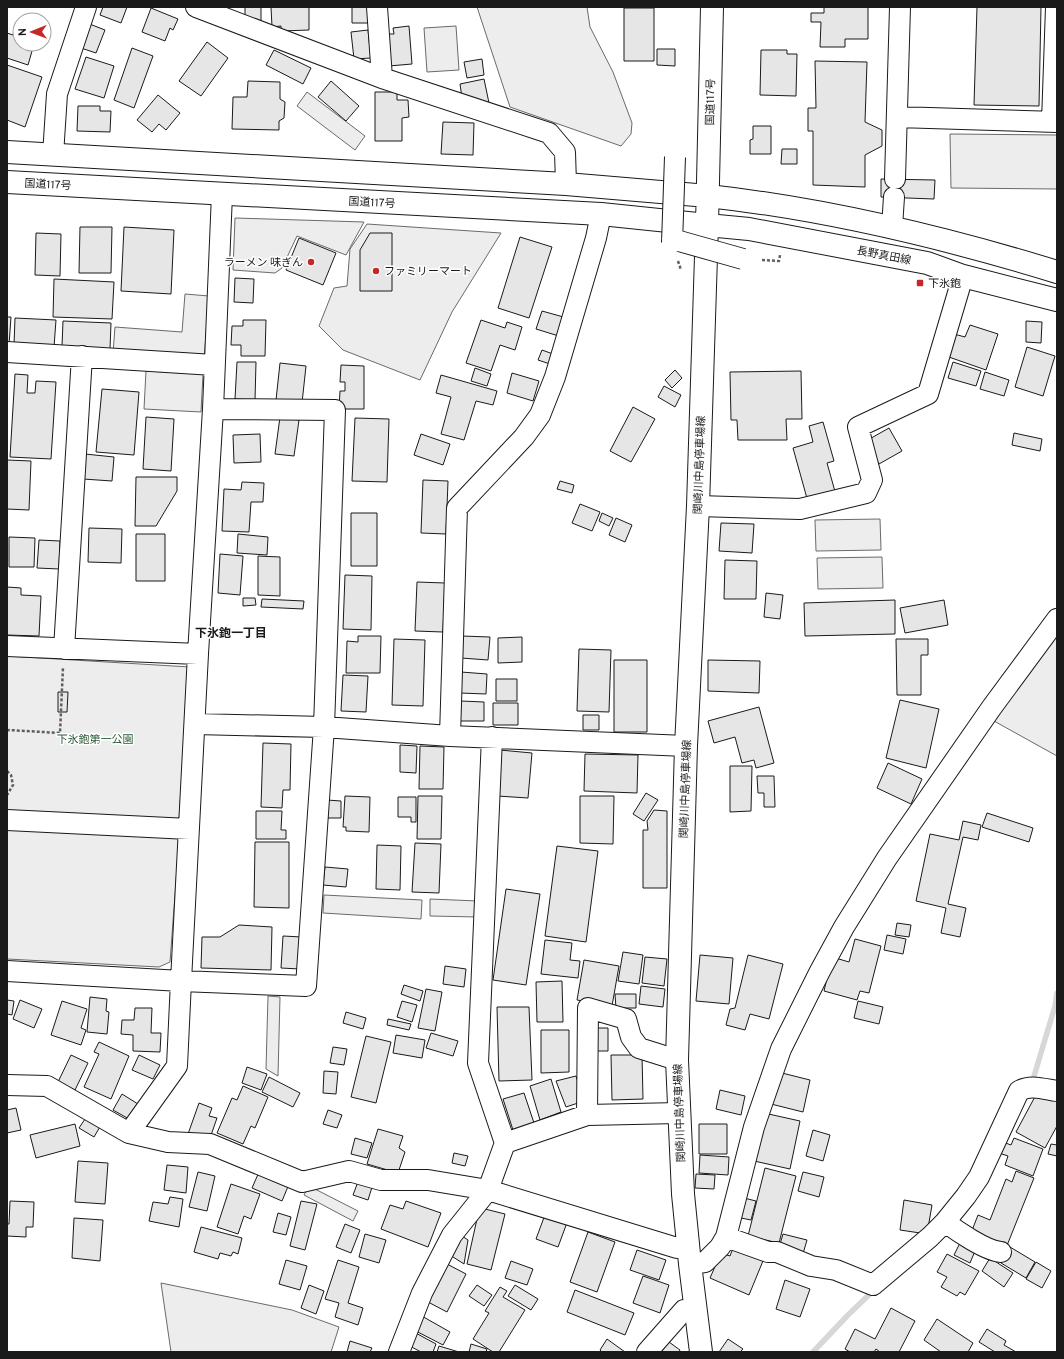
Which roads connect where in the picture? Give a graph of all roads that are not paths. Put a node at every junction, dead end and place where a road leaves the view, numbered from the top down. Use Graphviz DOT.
graph roads {
  1 [pos="86,7"];
  2 [pos="196,7"];
  3 [pos="377,7"];
  4 [pos="712,7"];
  5 [pos="900,7"];
  6 [pos="1056,7"];
  7 [pos="220,12"];
  8 [pos="382,78"];
  9 [pos="897,117"];
  10 [pos="1054,122"];
  11 [pos="7,152"];
  12 [pos="53,155"];
  13 [pos="674,157"];
  14 [pos="7,182"];
  15 [pos="566,184"];
  16 [pos="222,194"];
  17 [pos="708,196"];
  18 [pos="601,214"];
  19 [pos="707,225"];
  20 [pos="892,227"];
  21 [pos="743,259"];
  22 [pos="1057,272"];
  23 [pos="963,276"];
  24 [pos="1057,300"];
  25 [pos="7,352"];
  26 [pos="82,356"];
  27 [pos="214,365"];
  28 [pos="213,408"];
  29 [pos="698,506"];
  30 [pos="1057,620"];
  31 [pos="7,646"];
  32 [pos="64,649"];
  33 [pos="198,654"];
  34 [pos="195,724"];
  35 [pos="324,727"];
  36 [pos="450,736"];
  37 [pos="492,737"];
  38 [pos="686,746"];
  39 [pos="7,820"];
  40 [pos="189,829"];
  41 [pos="7,970"];
  42 [pos="181,981"];
  43 [pos="677,1060"];
  44 [pos="7,1085"];
  45 [pos="1040,1089"];
  46 [pos="679,1112"];
  47 [pos="587,1115"];
  48 [pos="128,1133"];
  49 [pos="505,1143"];
  50 [pos="488,1190"];
  51 [pos="945,1222"];
  52 [pos="726,1237"];
  53 [pos="1001,1252"];
  54 [pos="689,1255"];
  55 [pos="696,1310"];
  56 [pos="399,1352"];
  57 [pos="647,1352"];
  58 [pos="701,1352"];
  1 -- 12 [label="street"];
  2 -- 7 [label="street"];
  3 -- 8 [label="street"];
  4 -- 17 [label="main road, 国道117号"];
  5 -- 9 [label="street"];
  6 -- 10 [label="street"];
  7 -- 8 [label="street"];
  8 -- 15 [label="street"];
  9 -- 10 [label="street"];
  9 -- 20 [label="street"];
  11 -- 12 [label="main road"];
  12 -- 15 [label="main road"];
  13 -- 21 [label="street, bridge"];
  14 -- 16 [label="main road, 国道117号"];
  15 -- 17 [label="main road"];
  16 -- 18 [label="main road, 国道117号"];
  16 -- 27 [label="street"];
  17 -- 19 [label="main road, 国道117号"];
  17 -- 20 [label="main road"];
  18 -- 19 [label="main road, 国道117号"];
  18 -- 36 [label="street"];
  19 -- 23 [label="main road, 長野真田線"];
  19 -- 29 [label="main road, 関崎川中島停車場線"];
  20 -- 22 [label="main road"];
  23 -- 24 [label="main road, 長野真田線"];
  23 -- 29 [label="street"];
  25 -- 26 [label="street"];
  26 -- 27 [label="street"];
  26 -- 32 [label="street"];
  27 -- 28 [label="street"];
  28 -- 33 [label="street"];
  28 -- 35 [label="street"];
  29 -- 38 [label="main road, 関崎川中島停車場線"];
  30 -- 52 [label="street"];
  31 -- 32 [label="street"];
  32 -- 33 [label="street"];
  33 -- 34 [label="street"];
  34 -- 35 [label="street"];
  34 -- 40 [label="street"];
  35 -- 36 [label="street"];
  35 -- 42 [label="street"];
  36 -- 37 [label="street"];
  37 -- 38 [label="street"];
  37 -- 49 [label="street"];
  38 -- 43 [label="main road, 関崎川中島停車場線"];
  39 -- 40 [label="street"];
  40 -- 42 [label="street"];
  41 -- 42 [label="street"];
  42 -- 48 [label="street"];
  43 -- 46 [label="main road, 関崎川中島停車場線"];
  43 -- 47 [label="street"];
  44 -- 48 [label="street"];
  45 -- 51 [label="street"];
  46 -- 47 [label="street"];
  46 -- 54 [label="main road, 関崎川中島停車場線"];
  47 -- 49 [label="street"];
  48 -- 50 [label="street"];
  49 -- 50 [label="street"];
  50 -- 54 [label="street"];
  50 -- 56 [label="street"];
  51 -- 52 [label="street"];
  51 -- 53 [label="street"];
  52 -- 54 [label="street"];
  54 -- 55 [label="main road, 関崎川中島停車場線"];
  55 -- 57 [label="street"];
  55 -- 58 [label="main road, 関崎川中島停車場線"];
}
